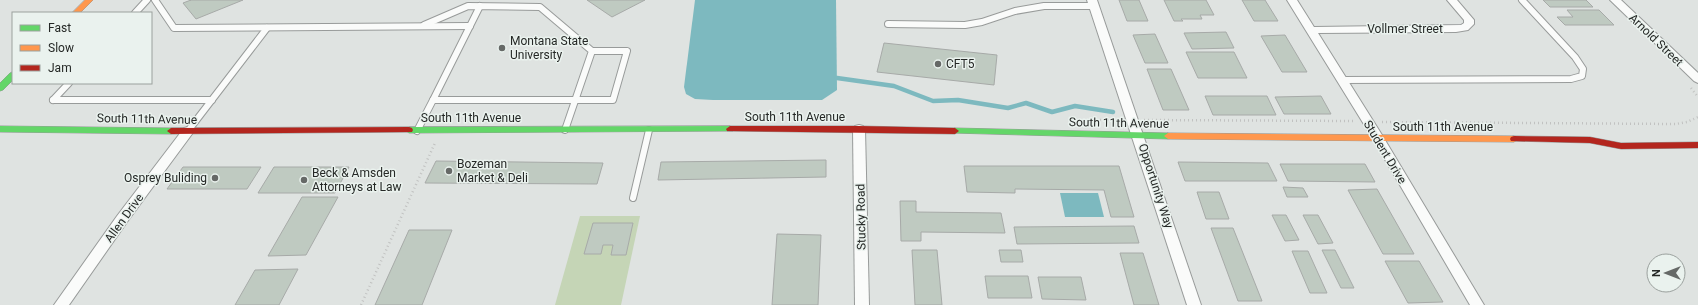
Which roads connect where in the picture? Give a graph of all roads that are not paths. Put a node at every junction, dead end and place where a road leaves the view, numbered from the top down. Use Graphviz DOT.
graph roads {
  1 [pos="89,0"];
  2 [pos="147,0"];
  3 [pos="155,0"];
  4 [pos="1292,0"];
  5 [pos="1452,0"];
  6 [pos="1522,0"];
  7 [pos="1615,0"];
  8 [pos="1093,3"];
  9 [pos="480,6"];
  10 [pos="77,12"];
  11 [pos="136,12"];
  12 [pos="888,24"];
  13 [pos="421,26"];
  14 [pos="470,26"];
  15 [pos="267,28"];
  16 [pos="1310,30"];
  17 [pos="592,51"];
  18 [pos="12,76"];
  19 [pos="1698,79"];
  20 [pos="1342,80"];
  21 [pos="68,84"];
  22 [pos="0,88"];
  23 [pos="212,100"];
  24 [pos="433,100"];
  25 [pos="575,100"];
  26 [pos="0,129"];
  27 [pos="859,129"];
  28 [pos="565,130"];
  29 [pos="649,130"];
  30 [pos="188,131"];
  31 [pos="417,131"];
  32 [pos="1611,134"];
  33 [pos="1139,136"];
  34 [pos="1378,138"];
  35 [pos="1590,140"];
  36 [pos="1698,145"];
  37 [pos="633,198"];
  38 [pos="61,305"];
  39 [pos="862,305"];
  40 [pos="1194,305"];
  41 [pos="1478,305"];
  1 -- 10 [label="street"];
  2 -- 11 [label="lane"];
  3 -- 15 [label="lane"];
  4 -- 16 [label="street, Student Drive"];
  5 -- 16 [label="street, Vollmer Street"];
  6 -- 20 [label="lane"];
  7 -- 19 [label="street, Arnold Street"];
  8 -- 12 [label="lane"];
  8 -- 33 [label="street, Opportunity Way"];
  9 -- 13 [label="lane"];
  9 -- 14 [label="lane"];
  9 -- 17 [label="lane"];
  13 -- 14 [label="lane"];
  13 -- 15 [label="lane"];
  14 -- 24 [label="lane"];
  15 -- 23 [label="lane"];
  16 -- 20 [label="street, Student Drive"];
  17 -- 25 [label="lane"];
  17 -- 25 [label="lane"];
  18 -- 22 [label="street"];
  20 -- 34 [label="street, Student Drive"];
  21 -- 23 [label="lane"];
  23 -- 30 [label="lane"];
  24 -- 25 [label="lane"];
  24 -- 31 [label="lane"];
  25 -- 28 [label="lane"];
  26 -- 30 [label="street, South 11th Avenue"];
  27 -- 29 [label="street, South 11th Avenue"];
  27 -- 33 [label="street, South 11th Avenue"];
  27 -- 39 [label="street, Stucky Road"];
  28 -- 29 [label="street, South 11th Avenue"];
  28 -- 31 [label="street, South 11th Avenue"];
  29 -- 37 [label="lane"];
  30 -- 31 [label="street, South 11th Avenue"];
  30 -- 38 [label="street, Allen Drive"];
  32 -- 35 [label="street, South 11th Avenue"];
  33 -- 34 [label="street, South 11th Avenue"];
  33 -- 40 [label="street, Opportunity Way"];
  34 -- 35 [label="street, South 11th Avenue"];
  34 -- 41 [label="street, Student Drive"];
  35 -- 36 [label="street, South 11th Avenue"];
}
